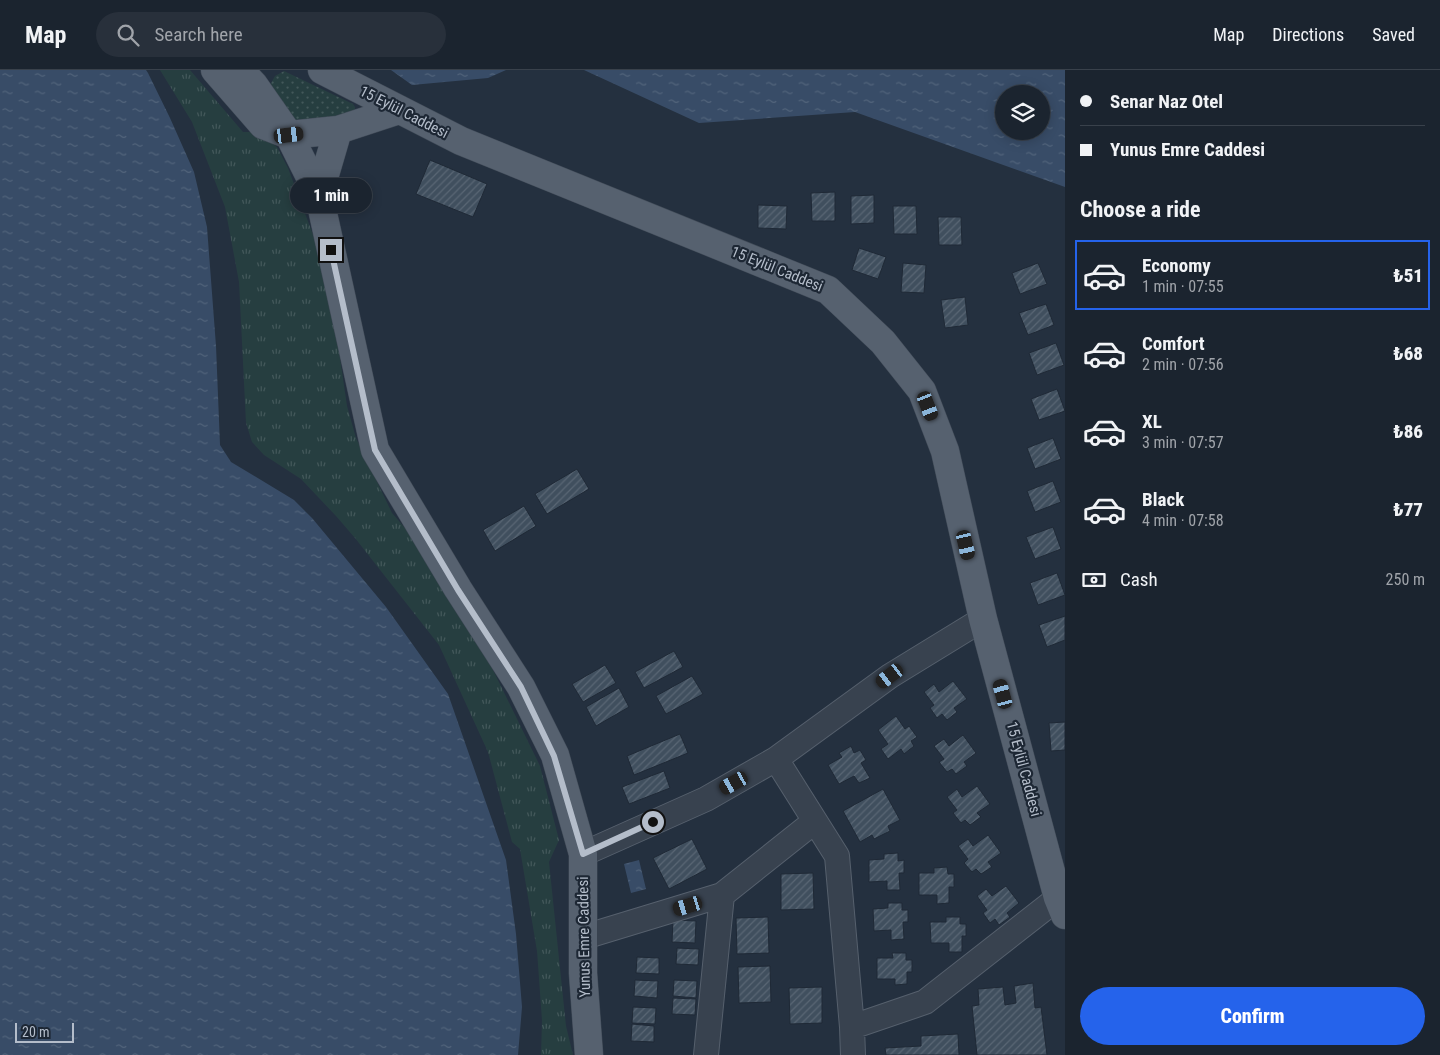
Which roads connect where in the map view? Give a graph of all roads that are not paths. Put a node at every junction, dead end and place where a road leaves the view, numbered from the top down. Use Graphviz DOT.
graph roads {
  1 [pos="215,70"];
  2 [pos="322,70"];
  3 [pos="254,75"];
  4 [pos="399,110"];
  5 [pos="338,130"];
  6 [pos="289,135"];
  7 [pos="319,195"];
  8 [pos="983,619"];
  9 [pos="776,759"];
  10 [pos="815,820"];
  11 [pos="583,854"];
  12 [pos="722,895"];
  13 [pos="1062,907"];
  14 [pos="584,937"];
  15 [pos="852,1027"];
  16 [pos="589,1055"];
  17 [pos="706,1055"];
  18 [pos="853,1055"];
  1 -- 6 [label="main road"];
  2 -- 4 [label="main road, 15 Eylül Caddesi"];
  3 -- 6 [label="main road, Yunus Emre Caddesi"];
  4 -- 5 [label="main road"];
  4 -- 8 [label="main road, 15 Eylül Caddesi"];
  5 -- 6 [label="main road"];
  5 -- 7 [label="main road"];
  6 -- 7 [label="main road, Yunus Emre Caddesi"];
  7 -- 11 [label="main road, Yunus Emre Caddesi"];
  8 -- 9 [label="street"];
  8 -- 13 [label="main road, 15 Eylül Caddesi"];
  9 -- 10 [label="street"];
  9 -- 11 [label="street"];
  10 -- 12 [label="street"];
  10 -- 15 [label="street"];
  11 -- 14 [label="main road, Yunus Emre Caddesi"];
  12 -- 14 [label="street"];
  12 -- 17 [label="street"];
  13 -- 15 [label="street"];
  14 -- 16 [label="main road, Yunus Emre Caddesi"];
  15 -- 18 [label="street"];
}
